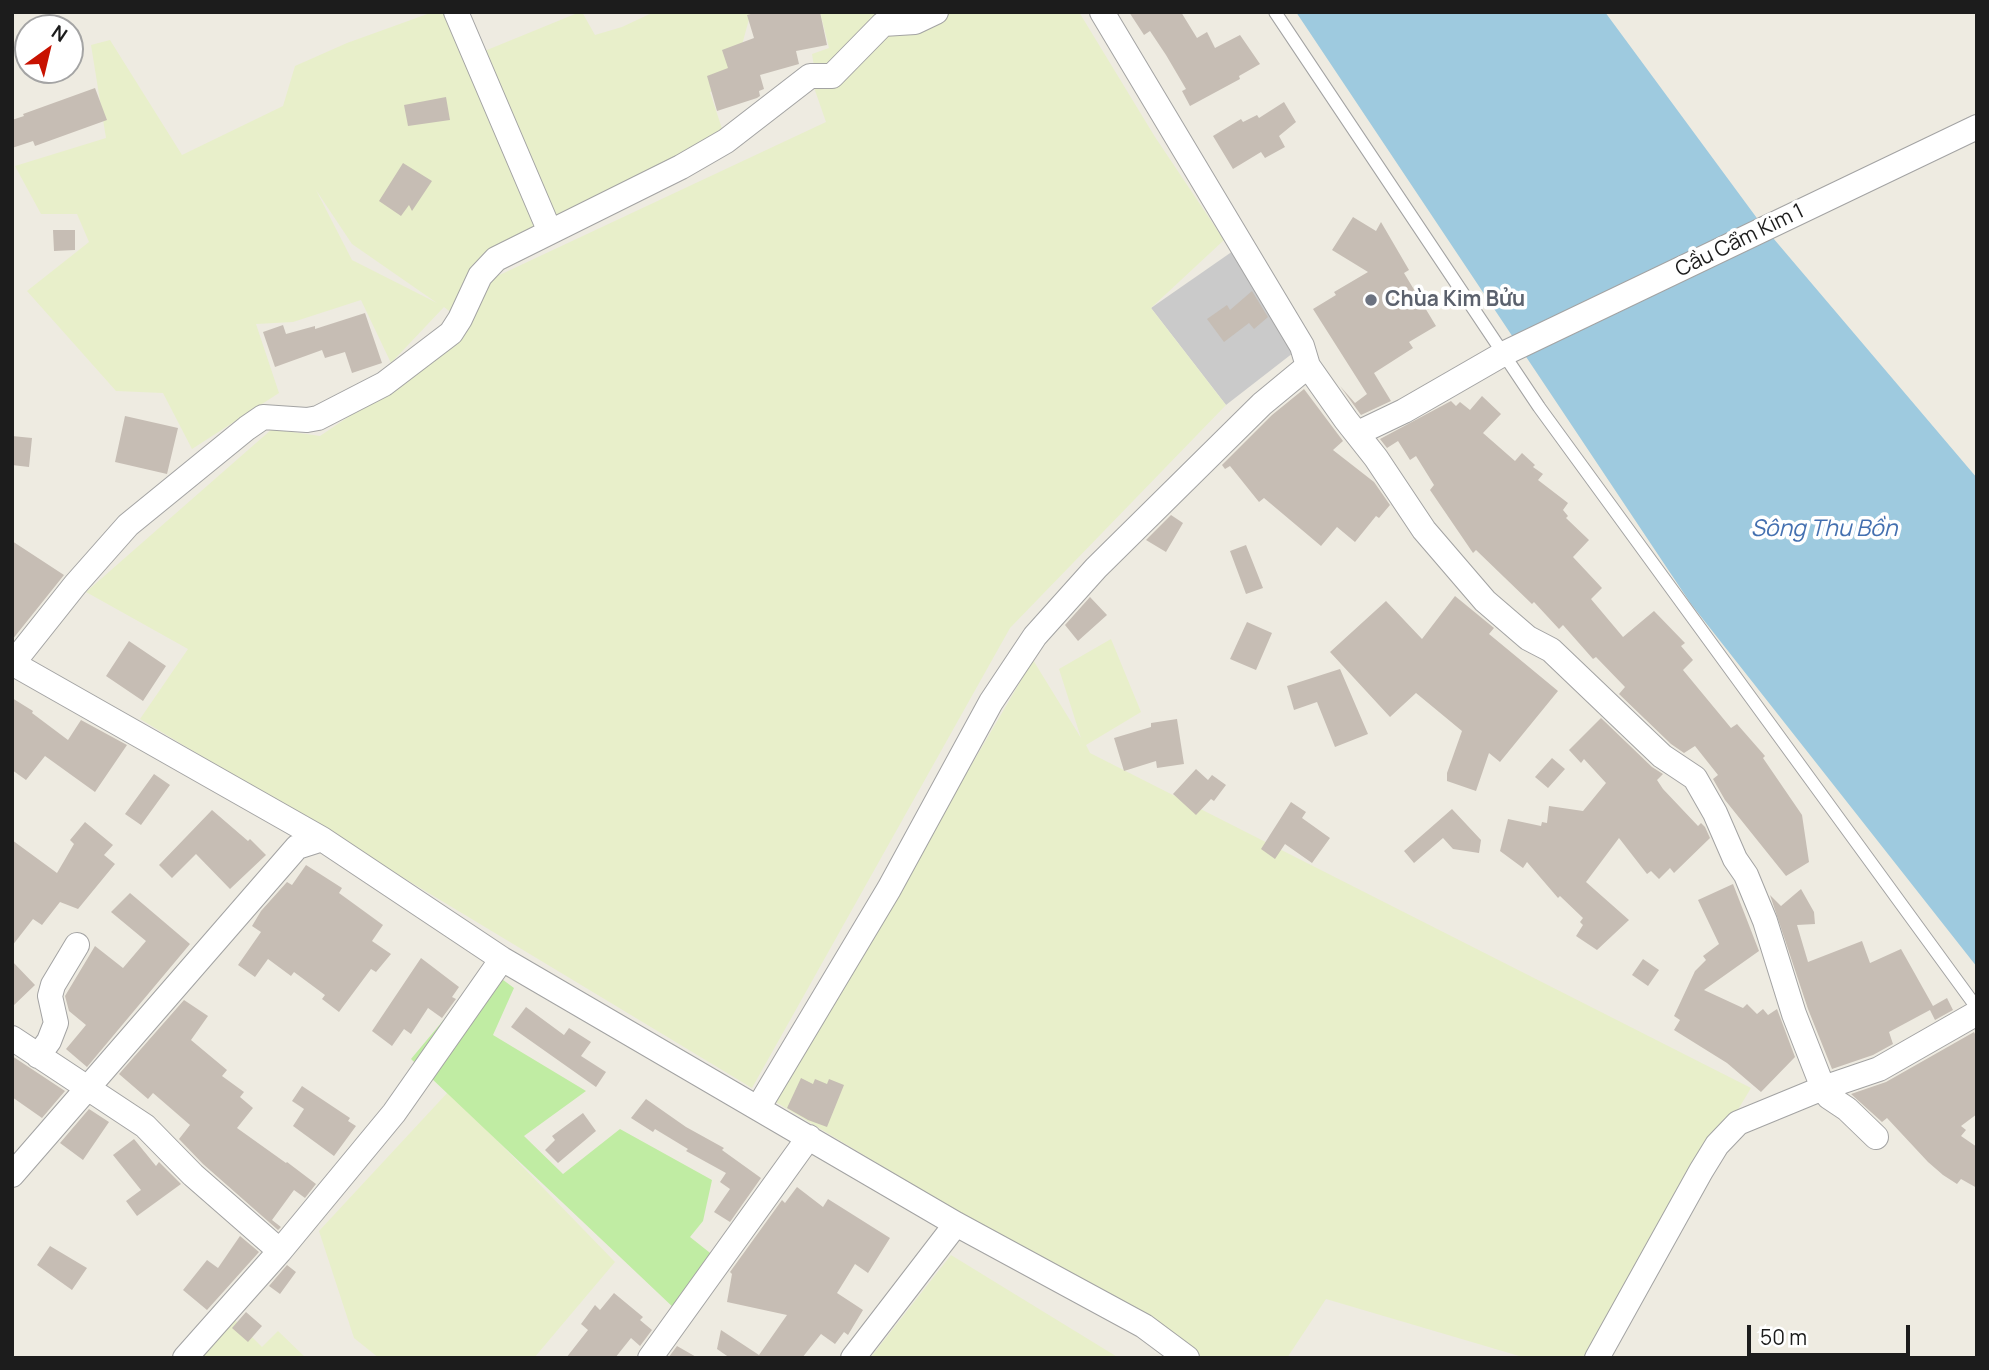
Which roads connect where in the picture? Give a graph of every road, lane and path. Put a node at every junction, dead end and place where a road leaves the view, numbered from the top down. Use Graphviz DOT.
graph roads {
  1 [pos="456,12"];
  2 [pos="936,12"];
  3 [pos="1102,12"];
  4 [pos="1275,12"];
  5 [pos="1977,127"];
  6 [pos="550,232"];
  7 [pos="1503,354"];
  8 [pos="1308,366"];
  9 [pos="1358,433"];
  10 [pos="12,663"];
  11 [pos="322,839"];
  12 [pos="77,945"];
  13 [pos="502,959"];
  14 [pos="1977,1008"];
  15 [pos="1977,1013"];
  16 [pos="12,1038"];
  17 [pos="38,1056"];
  18 [pos="1823,1088"];
  19 [pos="89,1089"];
  20 [pos="758,1108"];
  21 [pos="809,1137"];
  22 [pos="1876,1137"];
  23 [pos="12,1175"];
  24 [pos="956,1224"];
  25 [pos="280,1251"];
  26 [pos="185,1358"];
  27 [pos="650,1358"];
  28 [pos="853,1358"];
  29 [pos="1187,1358"];
  30 [pos="1597,1358"];
  1 -- 6 [label="street"];
  2 -- 6 [label="street"];
  3 -- 8 [label="street"];
  4 -- 7 [label="lane"];
  5 -- 7 [label="street, Cầu Cẩm Kim 1"];
  6 -- 10 [label="street"];
  7 -- 9 [label="street, Cầu Cẩm Kim 1"];
  7 -- 14 [label="lane"];
  8 -- 9 [label="street"];
  8 -- 20 [label="street"];
  9 -- 18 [label="street"];
  10 -- 11 [label="street"];
  11 -- 13 [label="street"];
  11 -- 19 [label="street"];
  12 -- 17 [label="street"];
  13 -- 20 [label="street"];
  13 -- 25 [label="street"];
  15 -- 18 [label="street"];
  16 -- 17 [label="street"];
  17 -- 19 [label="street"];
  18 -- 22 [label="street"];
  18 -- 30 [label="street"];
  19 -- 23 [label="street"];
  19 -- 25 [label="street"];
  20 -- 21 [label="street"];
  21 -- 24 [label="street"];
  21 -- 27 [label="street"];
  24 -- 28 [label="street"];
  24 -- 29 [label="street"];
  25 -- 26 [label="street"];
}
